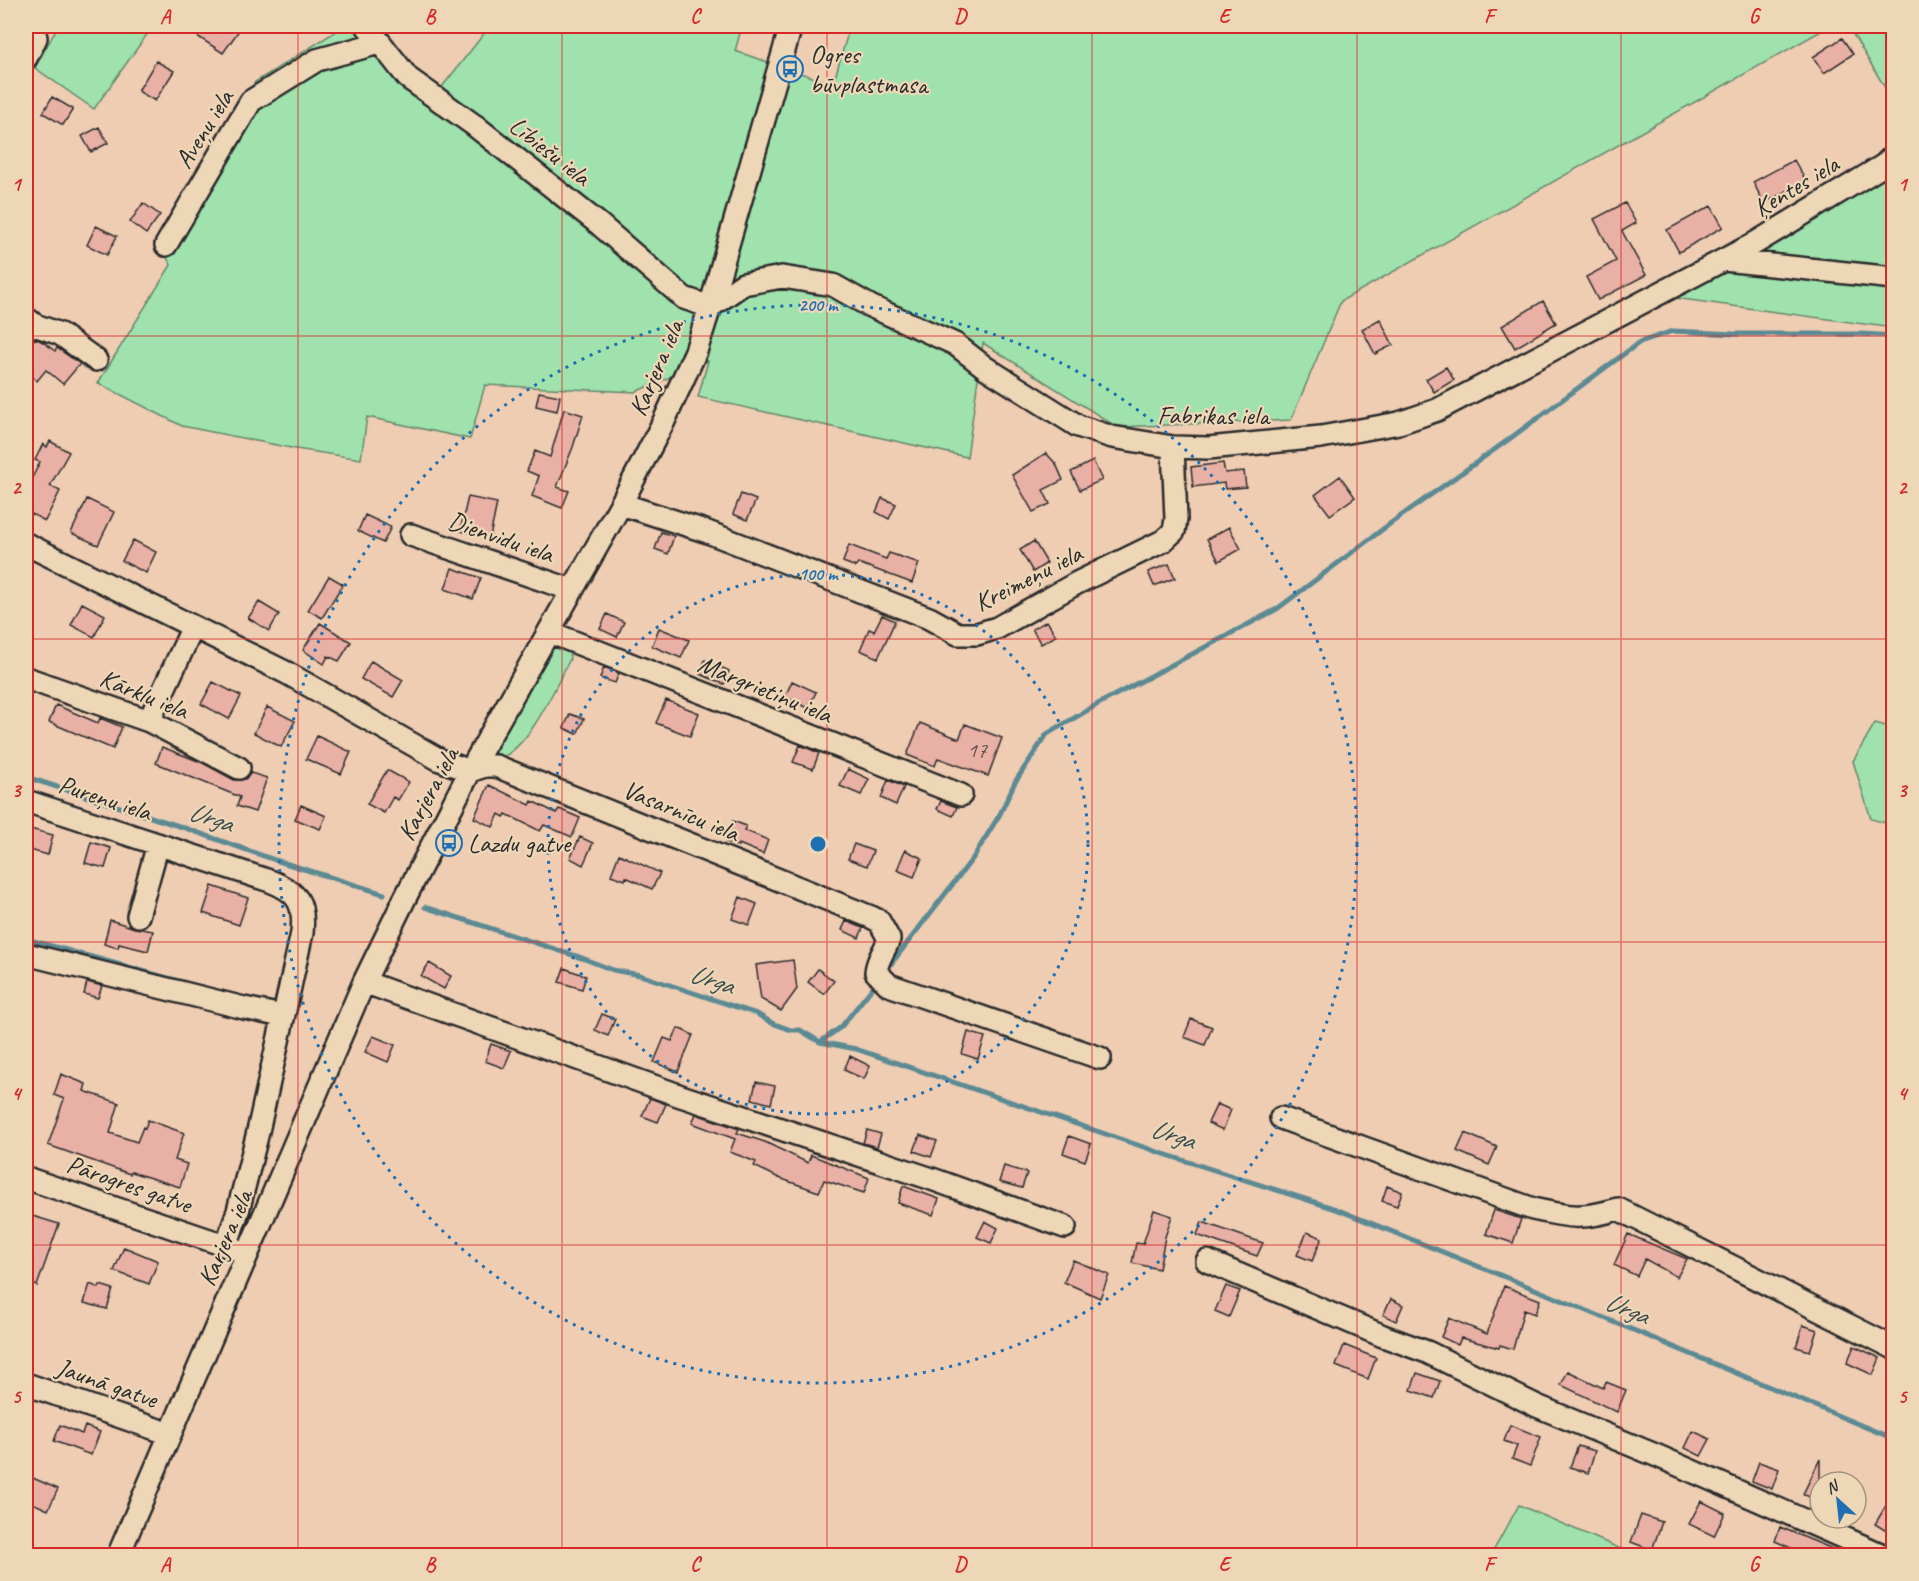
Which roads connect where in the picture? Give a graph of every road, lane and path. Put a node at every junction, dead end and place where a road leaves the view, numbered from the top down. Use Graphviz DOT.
graph roads {
  1 [pos="34,26"];
  2 [pos="367,26"];
  3 [pos="792,26"];
  4 [pos="380,43"];
  5 [pos="26,58"];
  6 [pos="1893,155"];
  7 [pos="166,245"];
  8 [pos="1724,260"];
  9 [pos="1893,278"];
  10 [pos="710,307"];
  11 [pos="26,318"];
  12 [pos="96,360"];
  13 [pos="1173,447"];
  14 [pos="621,504"];
  15 [pos="411,535"];
  16 [pos="26,544"];
  17 [pos="572,590"];
  18 [pos="193,627"];
  19 [pos="549,632"];
  20 [pos="26,678"];
  21 [pos="149,721"];
  22 [pos="239,768"];
  23 [pos="470,771"];
  24 [pos="961,795"];
  25 [pos="26,801"];
  26 [pos="158,844"];
  27 [pos="138,916"];
  28 [pos="26,954"];
  29 [pos="364,982"];
  30 [pos="282,1016"];
  31 [pos="1100,1058"];
  32 [pos="1281,1118"];
  33 [pos="26,1178"];
  34 [pos="1065,1227"];
  35 [pos="226,1246"];
  36 [pos="248,1254"];
  37 [pos="1207,1261"];
  38 [pos="1893,1348"];
  39 [pos="26,1384"];
  40 [pos="171,1434"];
  41 [pos="118,1556"];
  42 [pos="1885,1556"];
  1 -- 5 [label="street"];
  2 -- 4 [label="street, Lībiešu iela"];
  3 -- 10 [label="street, Karjera iela"];
  4 -- 7 [label="street, Aveņu iela"];
  4 -- 10 [label="street, Lībiešu iela"];
  6 -- 8 [label="street, Ķentes iela"];
  8 -- 9 [label="street"];
  8 -- 13 [label="street, Fabrikas iela"];
  10 -- 13 [label="street, Fabrikas iela"];
  10 -- 14 [label="street, Karjera iela"];
  11 -- 12 [label="street"];
  13 -- 14 [label="street, Kreimeņu iela"];
  14 -- 17 [label="street, Karjera iela"];
  15 -- 17 [label="street, Dienvidu iela"];
  16 -- 18 [label="street"];
  17 -- 19 [label="street, Karjera iela"];
  18 -- 21 [label="street"];
  18 -- 23 [label="street"];
  19 -- 23 [label="street, Karjera iela"];
  19 -- 24 [label="street, Margrietiņu iela"];
  20 -- 21 [label="street, Kārklu iela"];
  21 -- 22 [label="street, Kārklu iela"];
  23 -- 29 [label="street, Karjera iela"];
  23 -- 31 [label="street, Vasarnīcu iela"];
  25 -- 26 [label="street, Pureņu iela"];
  26 -- 27 [label="street"];
  26 -- 30 [label="street, Pureņu iela"];
  28 -- 30 [label="street"];
  29 -- 34 [label="street"];
  29 -- 36 [label="street, Karjera iela"];
  30 -- 35 [label="street, Pureņu iela"];
  32 -- 38 [label="street"];
  33 -- 35 [label="street, Pārogres gatve"];
  35 -- 36 [label="street, Pārogres gatve"];
  36 -- 40 [label="street, Karjera iela"];
  37 -- 42 [label="street"];
  39 -- 40 [label="street, Jaunā gatve"];
  40 -- 41 [label="street, Karjera iela"];
}
